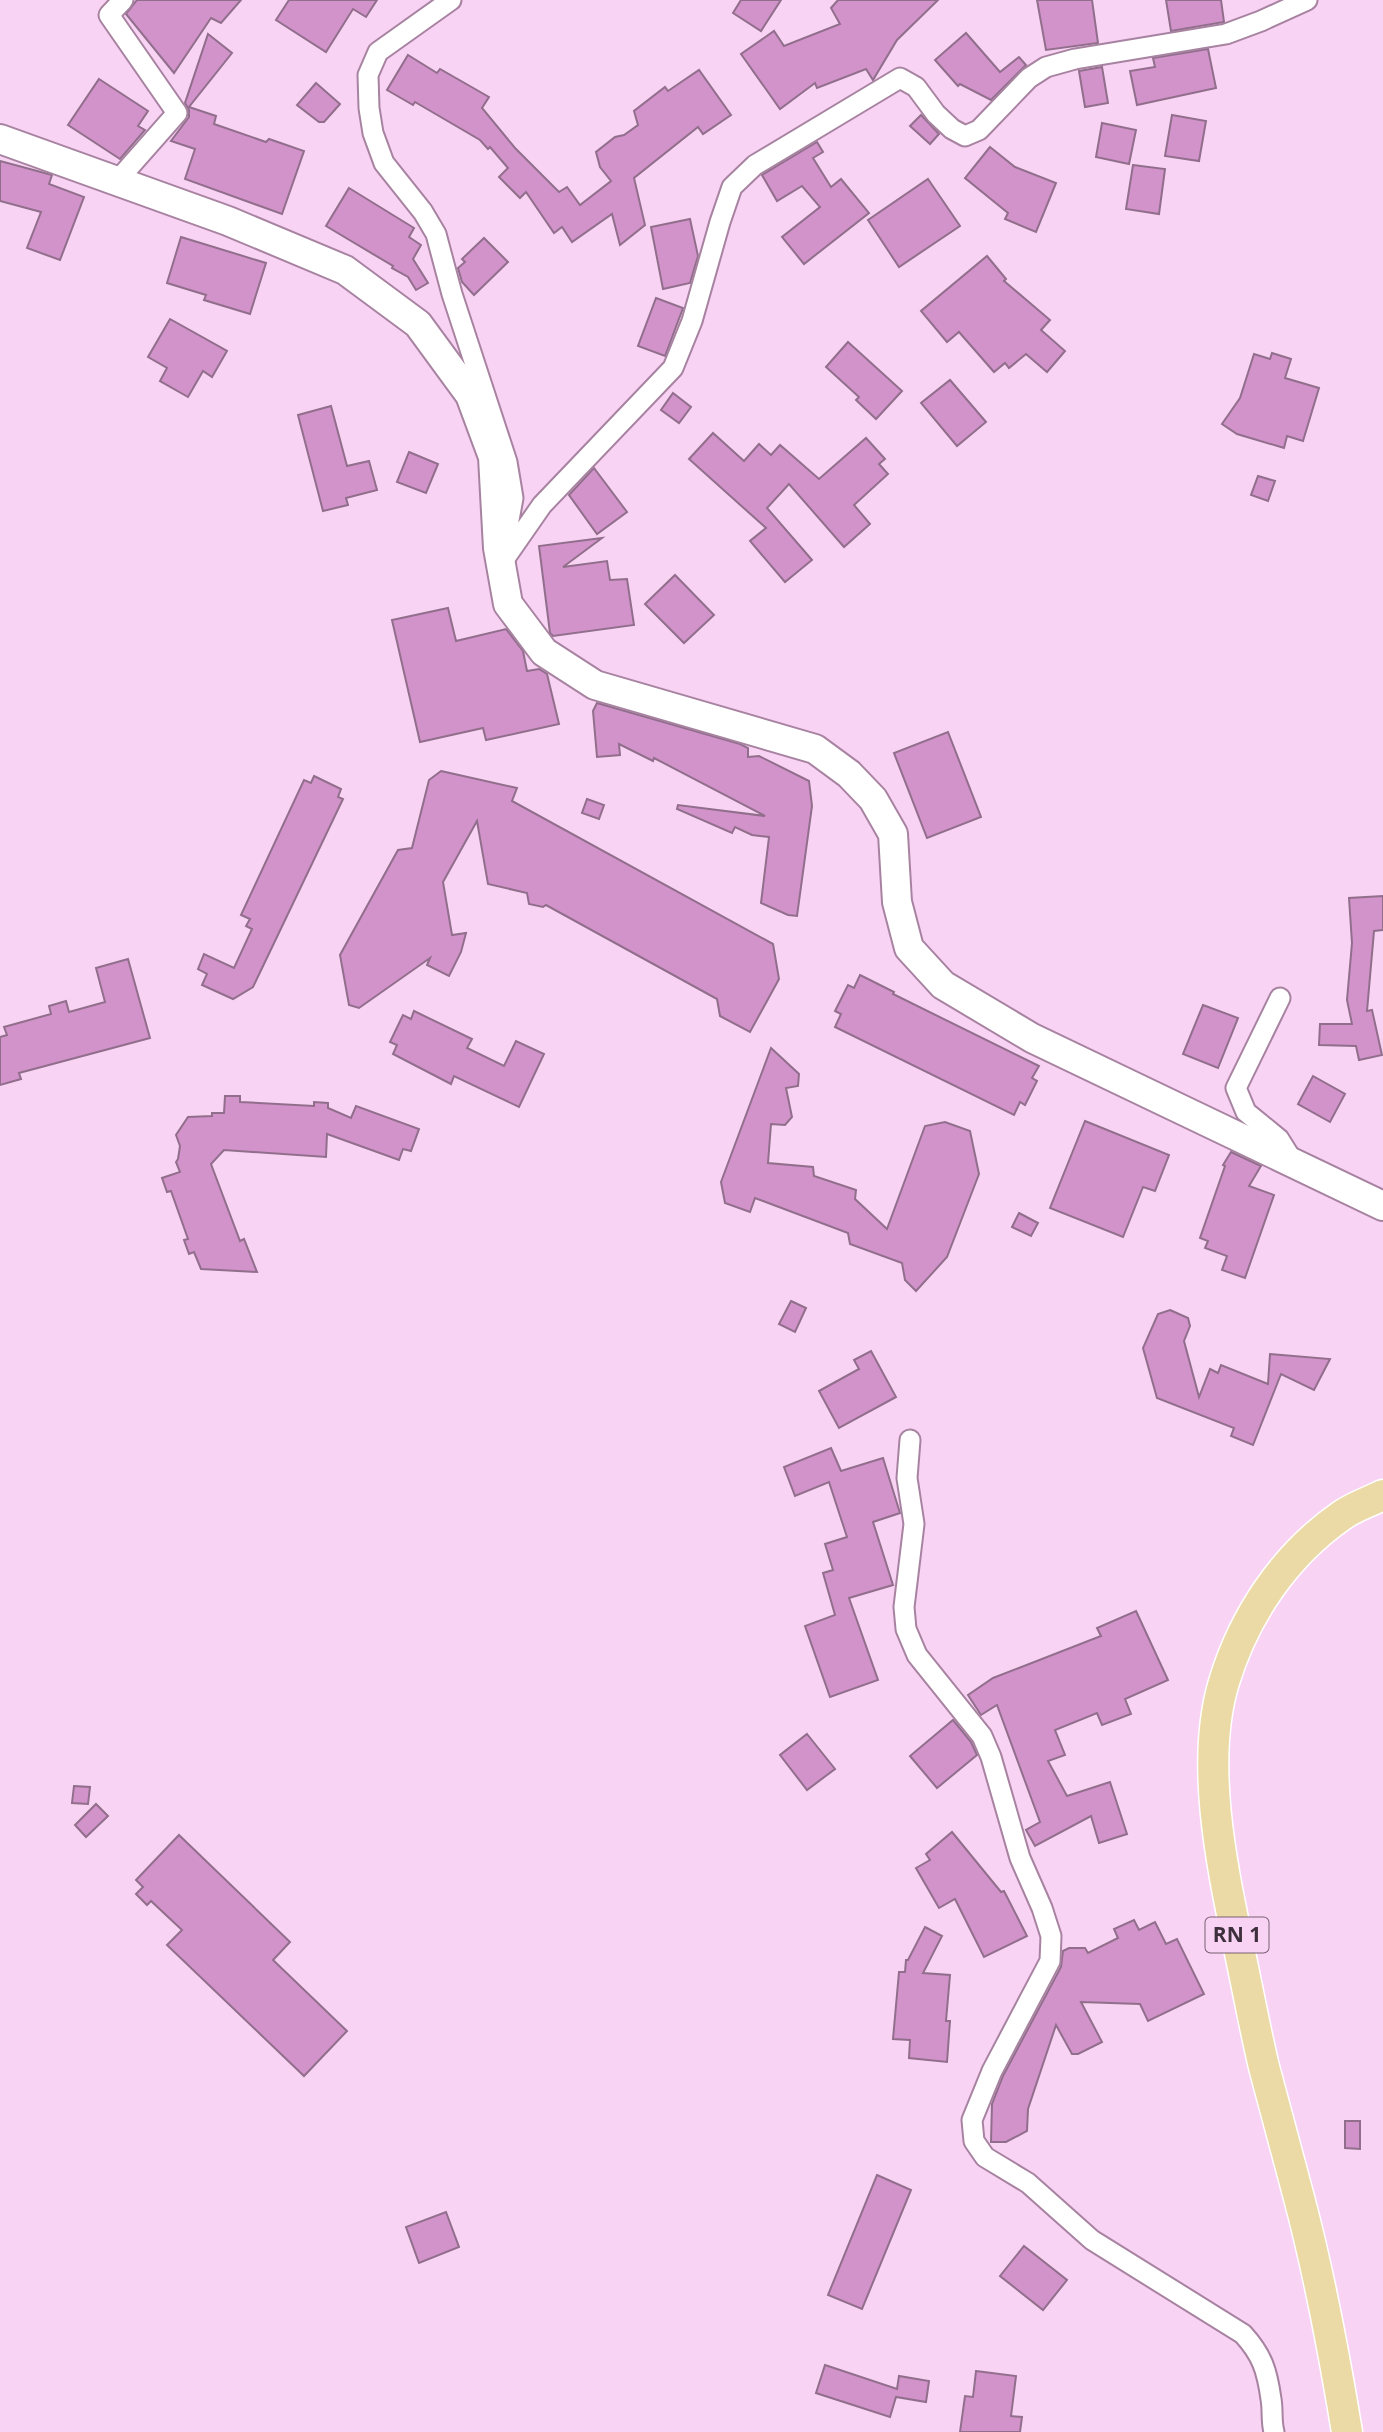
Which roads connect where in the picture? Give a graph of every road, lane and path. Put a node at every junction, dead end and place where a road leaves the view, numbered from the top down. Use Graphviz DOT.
graph roads {
  1 [pos="123,0"];
  2 [pos="451,0"];
  3 [pos="1307,0"];
  4 [pos="0,139"];
  5 [pos="117,181"];
  6 [pos="501,564"];
  7 [pos="1280,998"];
  8 [pos="1294,1163"];
  9 [pos="1383,1206"];
  10 [pos="911,1440"];
  11 [pos="1383,1495"];
  12 [pos="1274,2432"];
  13 [pos="1347,2432"];
  1 -- 5 [label="street"];
  2 -- 6 [label="street"];
  3 -- 6 [label="street"];
  4 -- 5 [label="main road"];
  5 -- 6 [label="main road"];
  6 -- 8 [label="main road"];
  7 -- 8 [label="street"];
  8 -- 9 [label="main road"];
  10 -- 12 [label="street"];
  11 -- 13 [label="main road, RN 1"];
}
